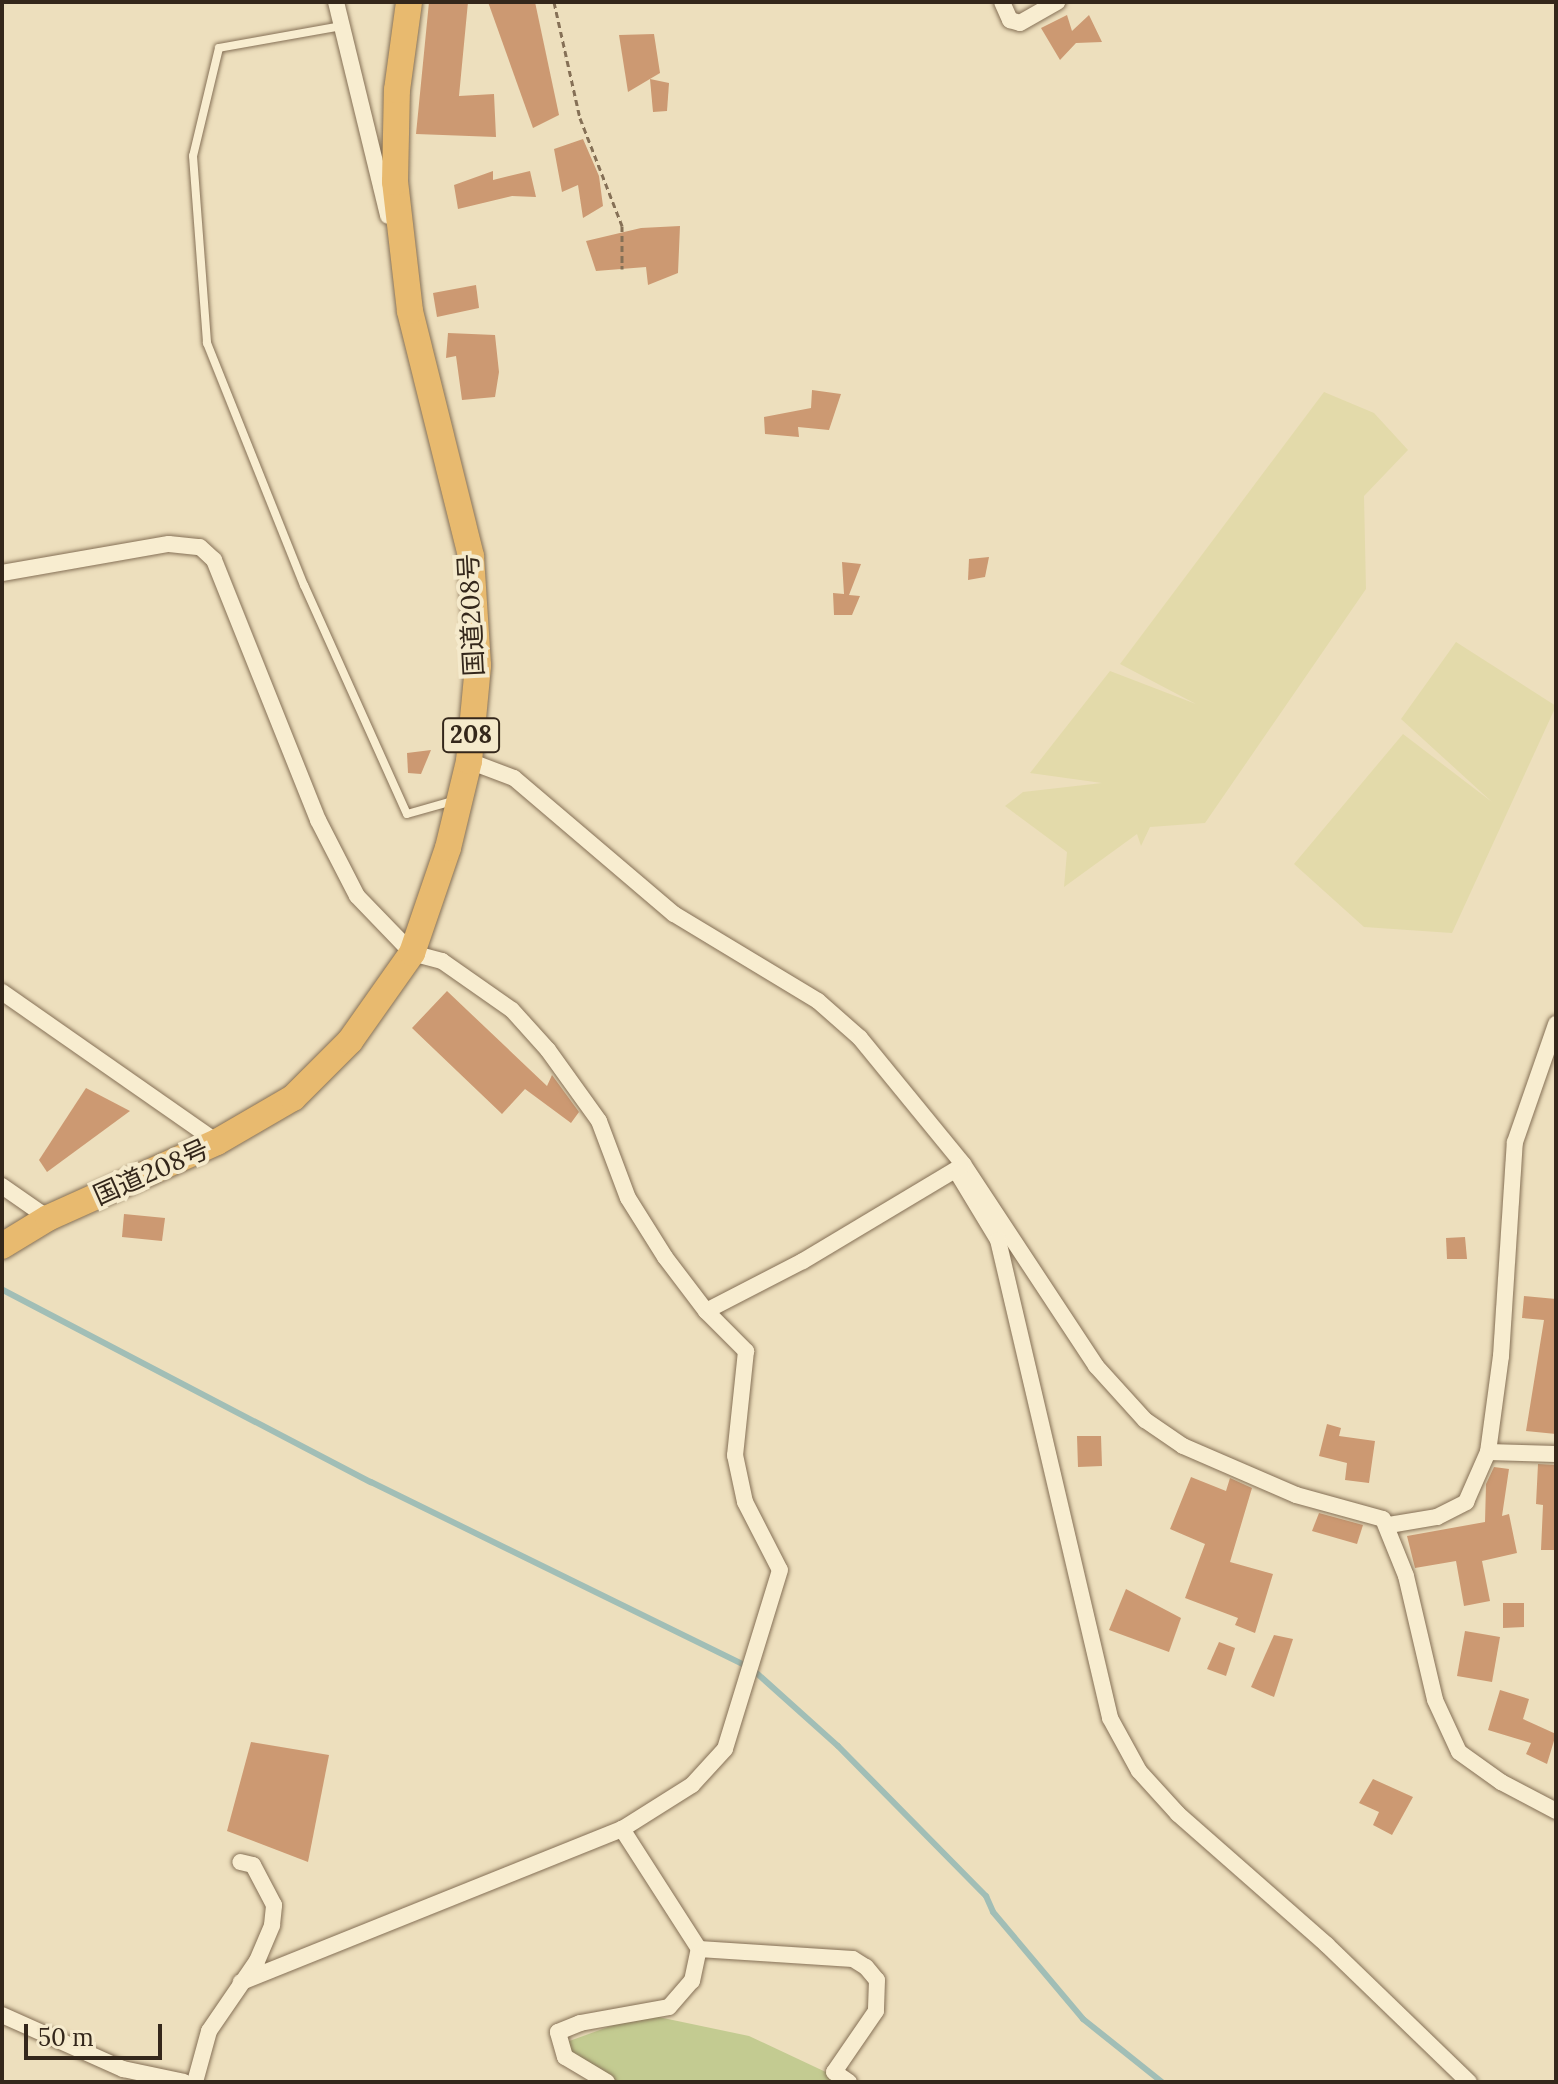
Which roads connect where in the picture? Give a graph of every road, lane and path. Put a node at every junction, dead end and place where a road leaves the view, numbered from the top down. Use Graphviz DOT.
graph roads {
  1 [pos="336,2"];
  2 [pos="409,2"];
  3 [pos="554,2"];
  4 [pos="1002,2"];
  5 [pos="1057,2"];
  6 [pos="343,25"];
  7 [pos="622,269"];
  8 [pos="410,311"];
  9 [pos="2,573"];
  10 [pos="469,761"];
  11 [pos="459,800"];
  12 [pos="412,953"];
  13 [pos="2,992"];
  14 [pos="1556,1024"];
  15 [pos="217,1142"];
  16 [pos="960,1168"];
  17 [pos="2,1186"];
  18 [pos="48,1218"];
  19 [pos="2,1246"];
  20 [pos="706,1311"];
  21 [pos="1488,1452"];
  22 [pos="1556,1454"];
  23 [pos="1389,1525"];
  24 [pos="1556,1811"];
  25 [pos="622,1829"];
  26 [pos="240,1862"];
  27 [pos="699,1949"];
  28 [pos="241,1982"];
  29 [pos="2,2015"];
  30 [pos="184,2082"];
  31 [pos="195,2082"];
  32 [pos="607,2082"];
  33 [pos="849,2082"];
  34 [pos="1469,2082"];
  1 -- 6 [label="street"];
  2 -- 8 [label="highway, 国道208号 / 208"];
  3 -- 7 [label="path"];
  4 -- 5 [label="street"];
  6 -- 8 [label="street"];
  6 -- 11 [label="lane"];
  8 -- 10 [label="highway, 国道208号 / 208"];
  9 -- 12 [label="street"];
  10 -- 11 [label="highway, 国道208号 / 208"];
  10 -- 16 [label="street"];
  11 -- 12 [label="highway, 国道208号 / 208"];
  12 -- 15 [label="highway, 国道208号 / 208"];
  12 -- 20 [label="street"];
  13 -- 15 [label="street"];
  14 -- 21 [label="street"];
  15 -- 18 [label="highway, 国道208号 / 208"];
  16 -- 20 [label="street"];
  16 -- 23 [label="street"];
  16 -- 34 [label="street"];
  17 -- 18 [label="street"];
  18 -- 19 [label="highway, 国道208号 / 208"];
  20 -- 25 [label="street"];
  21 -- 22 [label="street"];
  21 -- 23 [label="street"];
  23 -- 24 [label="street"];
  25 -- 27 [label="street"];
  25 -- 28 [label="street"];
  26 -- 28 [label="street"];
  27 -- 32 [label="street"];
  27 -- 33 [label="street"];
  28 -- 31 [label="street"];
  29 -- 30 [label="street"];
}
